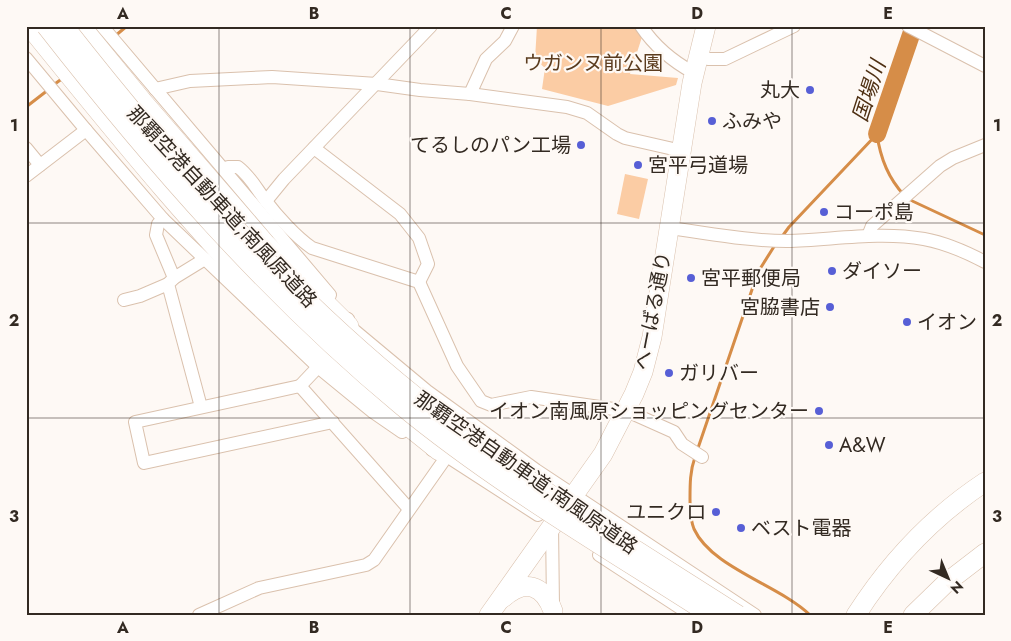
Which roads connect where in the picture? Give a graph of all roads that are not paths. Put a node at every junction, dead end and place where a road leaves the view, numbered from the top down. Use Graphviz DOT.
graph roads {
  1 [pos="29,26"];
  2 [pos="46,26"];
  3 [pos="64,26"];
  4 [pos="82,26"];
  5 [pos="431,26"];
  6 [pos="513,26"];
  7 [pos="642,26"];
  8 [pos="706,26"];
  9 [pos="794,26"];
  10 [pos="908,26"];
  11 [pos="105,30"];
  12 [pos="26,58"];
  13 [pos="696,65"];
  14 [pos="985,66"];
  15 [pos="377,84"];
  16 [pos="155,89"];
  17 [pos="470,94"];
  18 [pos="86,130"];
  19 [pos="985,145"];
  20 [pos="26,148"];
  21 [pos="314,148"];
  22 [pos="682,151"];
  23 [pos="40,165"];
  24 [pos="225,170"];
  25 [pos="26,176"];
  26 [pos="266,201"];
  27 [pos="163,219"];
  28 [pos="669,228"];
  29 [pos="868,236"];
  30 [pos="205,260"];
  31 [pos="985,262"];
  32 [pos="171,281"];
  33 [pos="419,282"];
  34 [pos="124,300"];
  35 [pos="350,326"];
  36 [pos="318,367"];
  37 [pos="300,386"];
  38 [pos="201,407"];
  39 [pos="626,411"];
  40 [pos="333,422"];
  41 [pos="443,454"];
  42 [pos="700,456"];
  43 [pos="985,482"];
  44 [pos="573,495"];
  45 [pos="410,510"];
  46 [pos="552,524"];
  47 [pos="985,553"];
  48 [pos="494,608"];
  49 [pos="553,613"];
  50 [pos="199,615"];
  51 [pos="691,615"];
  52 [pos="711,615"];
  53 [pos="738,615"];
  54 [pos="755,615"];
  55 [pos="856,615"];
  56 [pos="913,615"];
  1 -- 41 [label="highway"];
  2 -- 52 [label="highway, 那覇空港自動車道;南風原道路, bridge"];
  3 -- 53 [label="highway, 那覇空港自動車道;南風原道路, bridge"];
  4 -- 35 [label="highway"];
  5 -- 15 [label="street"];
  6 -- 17 [label="street"];
  7 -- 13 [label="street"];
  8 -- 13 [label="highway, へーばる通り"];
  9 -- 13 [label="street"];
  10 -- 14 [label="street"];
  11 -- 16 [label="street"];
  12 -- 18 [label="street"];
  13 -- 22 [label="highway, へーばる通り"];
  15 -- 16 [label="street"];
  15 -- 17 [label="street"];
  15 -- 21 [label="street"];
  16 -- 24 [label="street"];
  17 -- 22 [label="street"];
  18 -- 23 [label="street"];
  18 -- 27 [label="street"];
  19 -- 29 [label="street"];
  20 -- 23 [label="street"];
  21 -- 26 [label="street"];
  21 -- 33 [label="street"];
  22 -- 28 [label="highway, へーばる通り"];
  23 -- 25 [label="street"];
  24 -- 26 [label="street"];
  24 -- 35 [label="street"];
  26 -- 33 [label="street"];
  27 -- 30 [label="street"];
  27 -- 32 [label="street"];
  28 -- 29 [label="street"];
  28 -- 39 [label="highway, へーばる通り"];
  29 -- 31 [label="street"];
  30 -- 32 [label="street"];
  30 -- 36 [label="street"];
  32 -- 34 [label="street"];
  32 -- 38 [label="street"];
  33 -- 39 [label="street"];
  35 -- 44 [label="street"];
  36 -- 37 [label="street"];
  36 -- 41 [label="street"];
  37 -- 38 [label="street"];
  37 -- 40 [label="street"];
  38 -- 40 [label="street"];
  39 -- 42 [label="street"];
  39 -- 44 [label="highway, へーばる通り"];
  40 -- 45 [label="street"];
  41 -- 45 [label="street"];
  41 -- 46 [label="street"];
  43 -- 55 [label="highway"];
  44 -- 46 [label="highway, へーばる通り"];
  44 -- 54 [label="street"];
  45 -- 50 [label="street"];
  46 -- 48 [label="highway, へーばる通り"];
  46 -- 49 [label="street"];
  46 -- 51 [label="street"];
  47 -- 56 [label="highway"];
  48 -- 49 [label="highway"];
}
